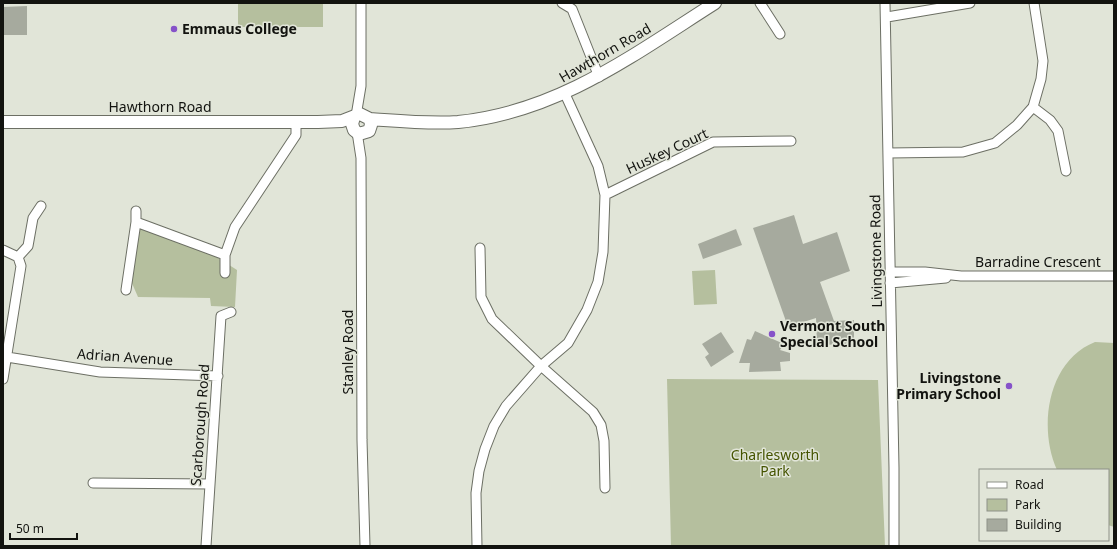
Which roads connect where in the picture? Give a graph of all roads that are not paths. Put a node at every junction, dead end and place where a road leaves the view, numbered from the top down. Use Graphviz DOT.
graph roads {
  1 [pos="362,3"];
  2 [pos="562,3"];
  3 [pos="715,3"];
  4 [pos="760,3"];
  5 [pos="885,3"];
  6 [pos="970,3"];
  7 [pos="1034,3"];
  8 [pos="887,17"];
  9 [pos="780,34"];
  10 [pos="599,77"];
  11 [pos="361,86"];
  12 [pos="565,94"];
  13 [pos="1033,107"];
  14 [pos="355,117"];
  15 [pos="3,122"];
  16 [pos="296,122"];
  17 [pos="318,122"];
  18 [pos="365,127"];
  19 [pos="791,141"];
  20 [pos="889,154"];
  21 [pos="1066,171"];
  22 [pos="605,195"];
  23 [pos="41,206"];
  24 [pos="136,211"];
  25 [pos="136,222"];
  26 [pos="480,248"];
  27 [pos="3,250"];
  28 [pos="225,255"];
  29 [pos="18,257"];
  30 [pos="890,272"];
  31 [pos="225,273"];
  32 [pos="961,276"];
  33 [pos="1114,276"];
  34 [pos="890,283"];
  35 [pos="126,290"];
  36 [pos="231,312"];
  37 [pos="7,357"];
  38 [pos="541,366"];
  39 [pos="218,376"];
  40 [pos="3,379"];
  41 [pos="93,483"];
  42 [pos="210,484"];
  43 [pos="605,488"];
  44 [pos="206,546"];
  45 [pos="365,546"];
  46 [pos="476,546"];
  47 [pos="894,546"];
  1 -- 11 [label="street, Stanley Road"];
  2 -- 10 [label="street"];
  3 -- 10 [label="main road, Hawthorn Road"];
  4 -- 9 [label="street"];
  5 -- 8 [label="street, Livingstone Road"];
  6 -- 8 [label="street"];
  7 -- 13 [label="street"];
  8 -- 20 [label="street, Livingstone Road"];
  10 -- 12 [label="main road, Hawthorn Road"];
  11 -- 14 [label="street, Stanley Road"];
  11 -- 18 [label="street, Stanley Road"];
  12 -- 18 [label="main road, Hawthorn Road"];
  12 -- 22 [label="street"];
  13 -- 20 [label="street"];
  13 -- 21 [label="street"];
  14 -- 17 [label="main road, Hawthorn Road"];
  14 -- 18 [label="main road"];
  15 -- 16 [label="main road, Hawthorn Road"];
  16 -- 17 [label="main road, Hawthorn Road"];
  16 -- 28 [label="street"];
  17 -- 18 [label="main road, Hawthorn Road"];
  18 -- 45 [label="street, Stanley Road"];
  19 -- 22 [label="street, Huskey Court"];
  20 -- 30 [label="street, Livingstone Road"];
  22 -- 38 [label="street"];
  23 -- 29 [label="street"];
  24 -- 25 [label="street"];
  25 -- 28 [label="street"];
  25 -- 35 [label="street"];
  26 -- 38 [label="street"];
  27 -- 29 [label="street"];
  28 -- 31 [label="street"];
  29 -- 37 [label="street"];
  30 -- 32 [label="street, Barradine Crescent"];
  30 -- 34 [label="street, Livingstone Road"];
  32 -- 33 [label="street, Barradine Crescent"];
  32 -- 34 [label="street, Barradine Crescent"];
  34 -- 47 [label="street, Livingstone Road"];
  36 -- 39 [label="street, Scarborough Road"];
  37 -- 39 [label="street, Adrian Avenue"];
  37 -- 40 [label="street"];
  38 -- 43 [label="street"];
  38 -- 46 [label="street"];
  39 -- 42 [label="street, Scarborough Road"];
  41 -- 42 [label="street"];
  42 -- 44 [label="street, Scarborough Road"];
}
